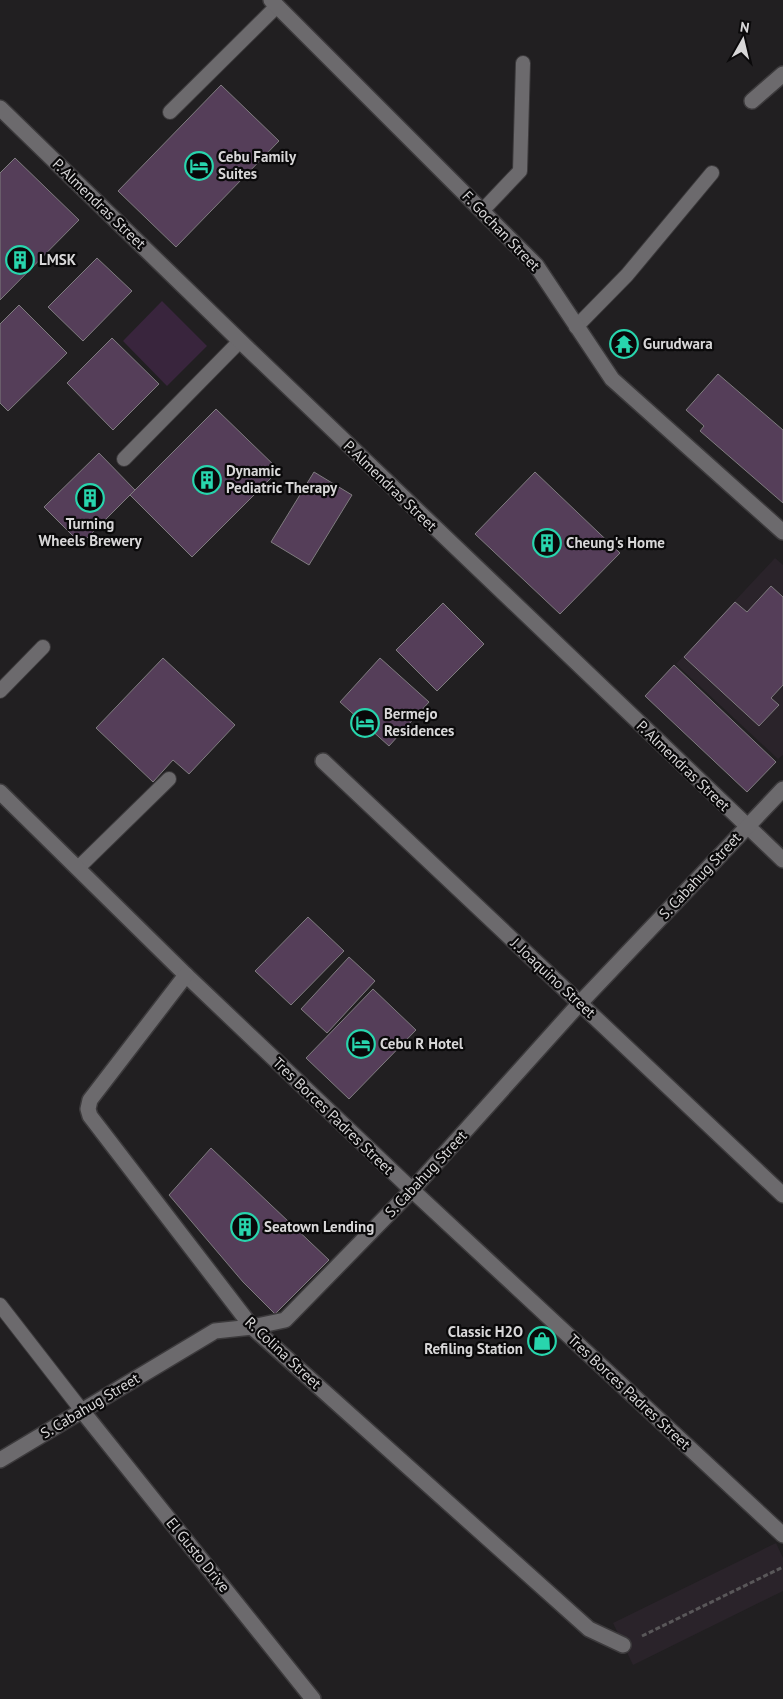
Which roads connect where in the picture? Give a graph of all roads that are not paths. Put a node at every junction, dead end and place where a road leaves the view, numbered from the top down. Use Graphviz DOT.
graph roads {
  1 [pos="274,3"];
  2 [pos="523,63"];
  3 [pos="783,74"];
  4 [pos="752,101"];
  5 [pos="0,108"];
  6 [pos="170,112"];
  7 [pos="712,173"];
  8 [pos="482,211"];
  9 [pos="576,327"];
  10 [pos="240,341"];
  11 [pos="124,459"];
  12 [pos="783,532"];
  13 [pos="43,647"];
  14 [pos="0,691"];
  15 [pos="323,761"];
  16 [pos="169,779"];
  17 [pos="783,790"];
  18 [pos="0,792"];
  19 [pos="747,827"];
  20 [pos="783,860"];
  21 [pos="78,868"];
  22 [pos="186,974"];
  23 [pos="580,1003"];
  24 [pos="412,1190"];
  25 [pos="783,1195"];
  26 [pos="0,1305"];
  27 [pos="252,1327"];
  28 [pos="83,1412"];
  29 [pos="0,1460"];
  30 [pos="783,1534"];
  31 [pos="623,1645"];
  32 [pos="313,1699"];
  1 -- 6 [label="lane"];
  1 -- 8 [label="street, F. Gochan Street"];
  2 -- 8 [label="lane"];
  3 -- 4 [label="street"];
  5 -- 10 [label="street, P. Almendras Street"];
  7 -- 9 [label="lane"];
  8 -- 9 [label="street, F. Gochan Street"];
  9 -- 12 [label="street, F. Gochan Street"];
  10 -- 11 [label="lane"];
  10 -- 19 [label="street, P. Almendras Street"];
  13 -- 14 [label="lane"];
  15 -- 23 [label="street, J. Joaquino Street"];
  16 -- 21 [label="lane"];
  17 -- 19 [label="street, S. Cabahug Street"];
  18 -- 21 [label="street, Tres Borces Padres Street"];
  19 -- 20 [label="street, P. Almendras Street"];
  19 -- 23 [label="street, S. Cabahug Street"];
  21 -- 22 [label="street, Tres Borces Padres Street"];
  22 -- 24 [label="street, Tres Borces Padres Street"];
  22 -- 27 [label="street, R. Colina Street"];
  23 -- 24 [label="street, S. Cabahug Street"];
  23 -- 25 [label="street, J. Joaquino Street"];
  24 -- 27 [label="street, S. Cabahug Street"];
  24 -- 30 [label="street, Tres Borces Padres Street"];
  26 -- 28 [label="lane"];
  27 -- 28 [label="street, S. Cabahug Street"];
  27 -- 31 [label="street, R. Colina Street"];
  28 -- 29 [label="street, S. Cabahug Street"];
  28 -- 32 [label="street, El Gusto Drive"];
}
